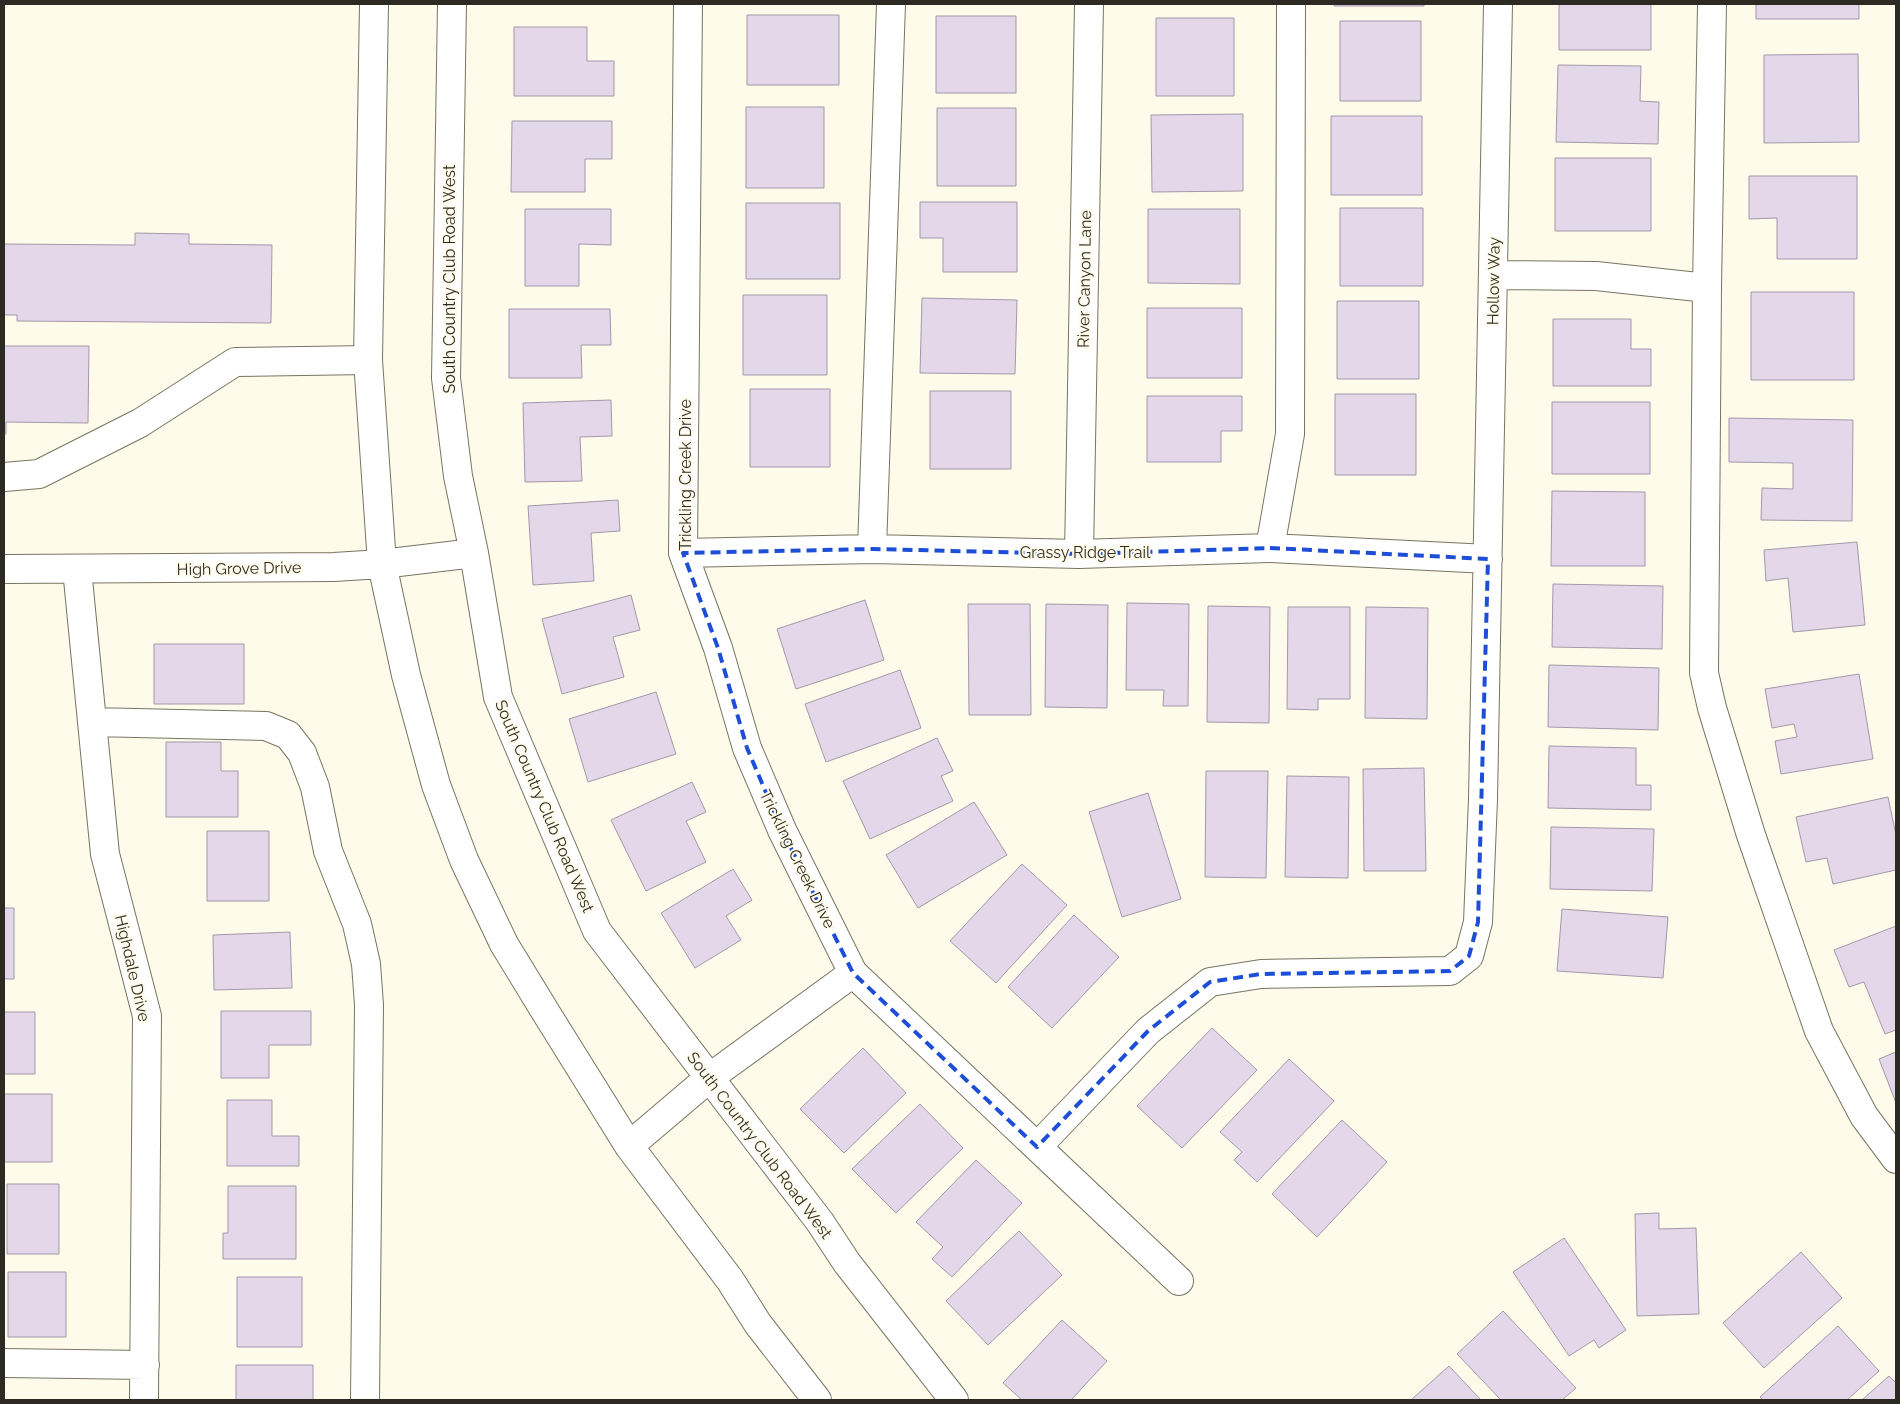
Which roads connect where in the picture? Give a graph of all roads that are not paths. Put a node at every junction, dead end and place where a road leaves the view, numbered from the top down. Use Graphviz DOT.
graph roads {
  1 [pos="374,4"];
  2 [pos="452,4"];
  3 [pos="688,4"];
  4 [pos="891,4"];
  5 [pos="1089,4"];
  6 [pos="1291,4"];
  7 [pos="1498,4"];
  8 [pos="1712,4"];
  9 [pos="1493,275"];
  10 [pos="1707,288"];
  11 [pos="368,360"];
  12 [pos="4,477"];
  13 [pos="1270,548"];
  14 [pos="872,549"];
  15 [pos="474,553"];
  16 [pos="683,553"];
  17 [pos="1079,554"];
  18 [pos="1488,559"];
  19 [pos="382,564"];
  20 [pos="4,569"];
  21 [pos="77,569"];
  22 [pos="92,722"];
  23 [pos="853,973"];
  24 [pos="709,1078"];
  25 [pos="630,1146"];
  26 [pos="1037,1147"];
  27 [pos="1896,1159"];
  28 [pos="1178,1281"];
  29 [pos="4,1363"];
  30 [pos="144,1365"];
  31 [pos="144,1400"];
  32 [pos="365,1400"];
  33 [pos="817,1400"];
  34 [pos="954,1400"];
  1 -- 11 [label="street"];
  2 -- 15 [label="street, South Country Club Road West"];
  3 -- 16 [label="street, Trickling Creek Drive"];
  4 -- 14 [label="street"];
  5 -- 17 [label="street, River Canyon Lane"];
  6 -- 13 [label="street"];
  7 -- 9 [label="street, Hollow Way"];
  8 -- 10 [label="street"];
  9 -- 10 [label="street"];
  9 -- 18 [label="street, Hollow Way"];
  10 -- 27 [label="street"];
  11 -- 12 [label="street"];
  11 -- 19 [label="street"];
  13 -- 17 [label="street, Grassy Ridge Trail"];
  13 -- 18 [label="street, Grassy Ridge Trail"];
  14 -- 16 [label="street, Grassy Ridge Trail"];
  14 -- 17 [label="street, Grassy Ridge Trail"];
  15 -- 19 [label="street, High Grove Drive"];
  15 -- 24 [label="street, South Country Club Road West"];
  16 -- 23 [label="street, Trickling Creek Drive"];
  18 -- 26 [label="street, Hollow Way"];
  19 -- 21 [label="street, High Grove Drive"];
  19 -- 25 [label="street"];
  20 -- 21 [label="street, High Grove Drive"];
  21 -- 22 [label="street, Highdale Drive"];
  22 -- 30 [label="street, Highdale Drive"];
  22 -- 32 [label="street"];
  23 -- 24 [label="street"];
  23 -- 26 [label="street"];
  24 -- 25 [label="street"];
  24 -- 34 [label="street, South Country Club Road West"];
  25 -- 33 [label="street"];
  26 -- 28 [label="street"];
  29 -- 30 [label="street"];
  30 -- 31 [label="street, Highdale Drive"];
}
